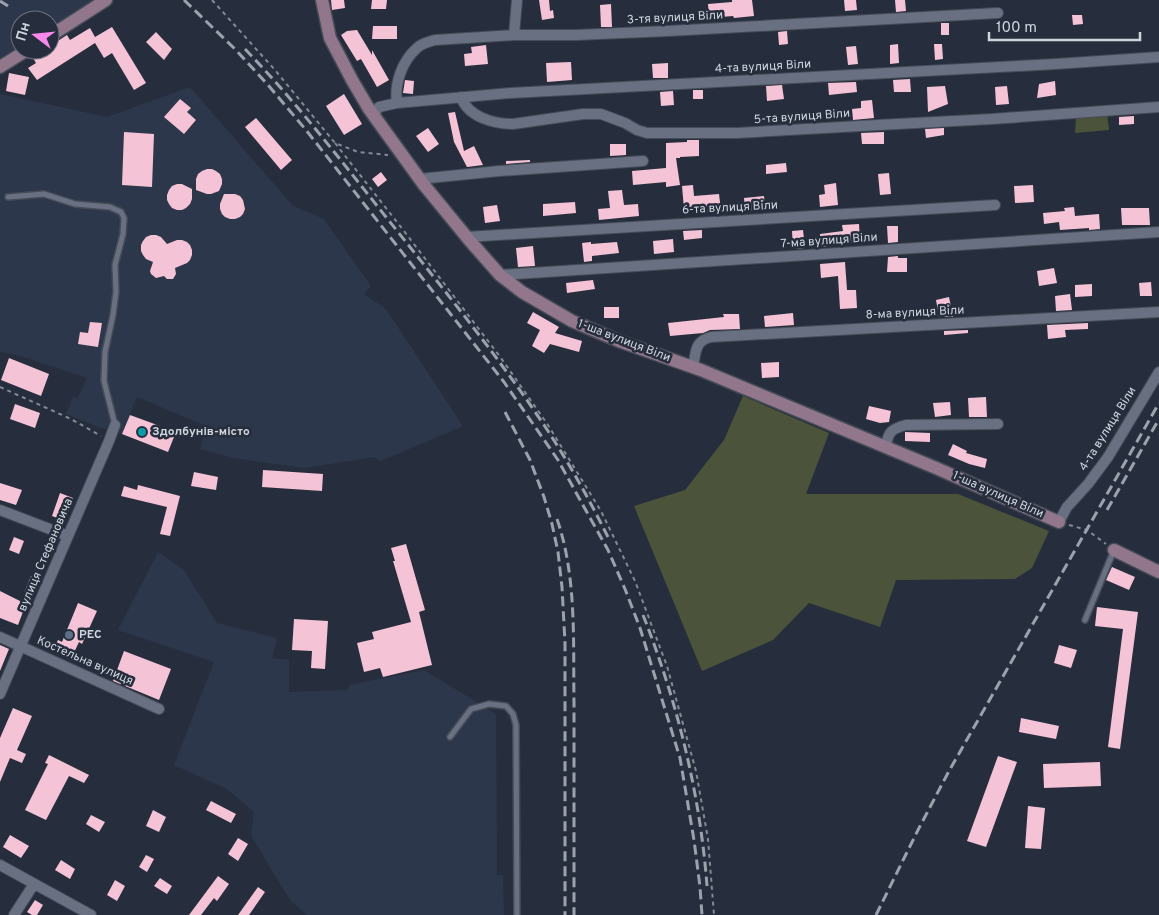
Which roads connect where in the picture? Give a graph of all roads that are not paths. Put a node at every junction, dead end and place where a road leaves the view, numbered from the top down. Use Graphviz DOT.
graph roads {
  1 [pos="106,0"];
  2 [pos="322,0"];
  3 [pos="517,0"];
  4 [pos="998,12"];
  5 [pos="60,30"];
  6 [pos="514,35"];
  7 [pos="1159,57"];
  8 [pos="11,60"];
  9 [pos="0,67"];
  10 [pos="461,97"];
  11 [pos="397,103"];
  12 [pos="1159,107"];
  13 [pos="373,115"];
  14 [pos="643,161"];
  15 [pos="420,179"];
  16 [pos="8,197"];
  17 [pos="995,205"];
  18 [pos="1159,232"];
  19 [pos="466,236"];
  20 [pos="500,275"];
  21 [pos="1159,312"];
  22 [pos="693,367"];
  23 [pos="1159,372"];
  24 [pos="998,424"];
  25 [pos="115,425"];
  26 [pos="886,447"];
  27 [pos="0,510"];
  28 [pos="1059,522"];
  29 [pos="68,536"];
  30 [pos="1114,550"];
  31 [pos="1159,572"];
  32 [pos="1085,620"];
  33 [pos="0,637"];
  34 [pos="21,646"];
  35 [pos="0,694"];
  36 [pos="159,709"];
  37 [pos="450,737"];
  38 [pos="0,865"];
  39 [pos="34,884"];
  40 [pos="14,915"];
  41 [pos="91,915"];
  42 [pos="517,915"];
  1 -- 5 [label="main road"];
  2 -- 13 [label="main road, 1-ша вулиця Віли"];
  3 -- 6 [label="street"];
  4 -- 6 [label="street, 3-тя вулиця Віли"];
  6 -- 11 [label="street, 3-тя вулиця Віли"];
  7 -- 10 [label="street, 4-та вулиця Віли"];
  8 -- 9 [label="main road"];
  10 -- 11 [label="street, 4-та вулиця Віли"];
  10 -- 12 [label="street, 5-та вулиця Віли"];
  11 -- 13 [label="street, 4-та вулиця Віли"];
  13 -- 15 [label="main road, 1-ша вулиця Віли"];
  14 -- 15 [label="street"];
  15 -- 19 [label="main road, 1-ша вулиця Віли"];
  16 -- 25 [label="lane"];
  17 -- 19 [label="street, 6-та вулиця Віли"];
  18 -- 20 [label="street, 7-ма вулиця Віли"];
  19 -- 20 [label="main road, 1-ша вулиця Віли"];
  20 -- 22 [label="main road, 1-ша вулиця Віли"];
  21 -- 22 [label="street, 8-ма вулиця Віли"];
  22 -- 26 [label="main road, 1-ша вулиця Віли"];
  23 -- 28 [label="street, 4-та вулиця Віли"];
  24 -- 26 [label="street"];
  25 -- 29 [label="street, вулиця Стефановича"];
  26 -- 28 [label="main road, 1-ша вулиця Віли"];
  27 -- 29 [label="street"];
  29 -- 34 [label="street, вулиця Стефановича"];
  30 -- 31 [label="main road"];
  30 -- 32 [label="lane"];
  33 -- 34 [label="street, Костельна вулиця"];
  34 -- 35 [label="street, вулиця Стефановича"];
  34 -- 36 [label="street, Костельна вулиця"];
  37 -- 42 [label="lane"];
  38 -- 39 [label="street"];
  39 -- 40 [label="street"];
  39 -- 41 [label="street"];
}
